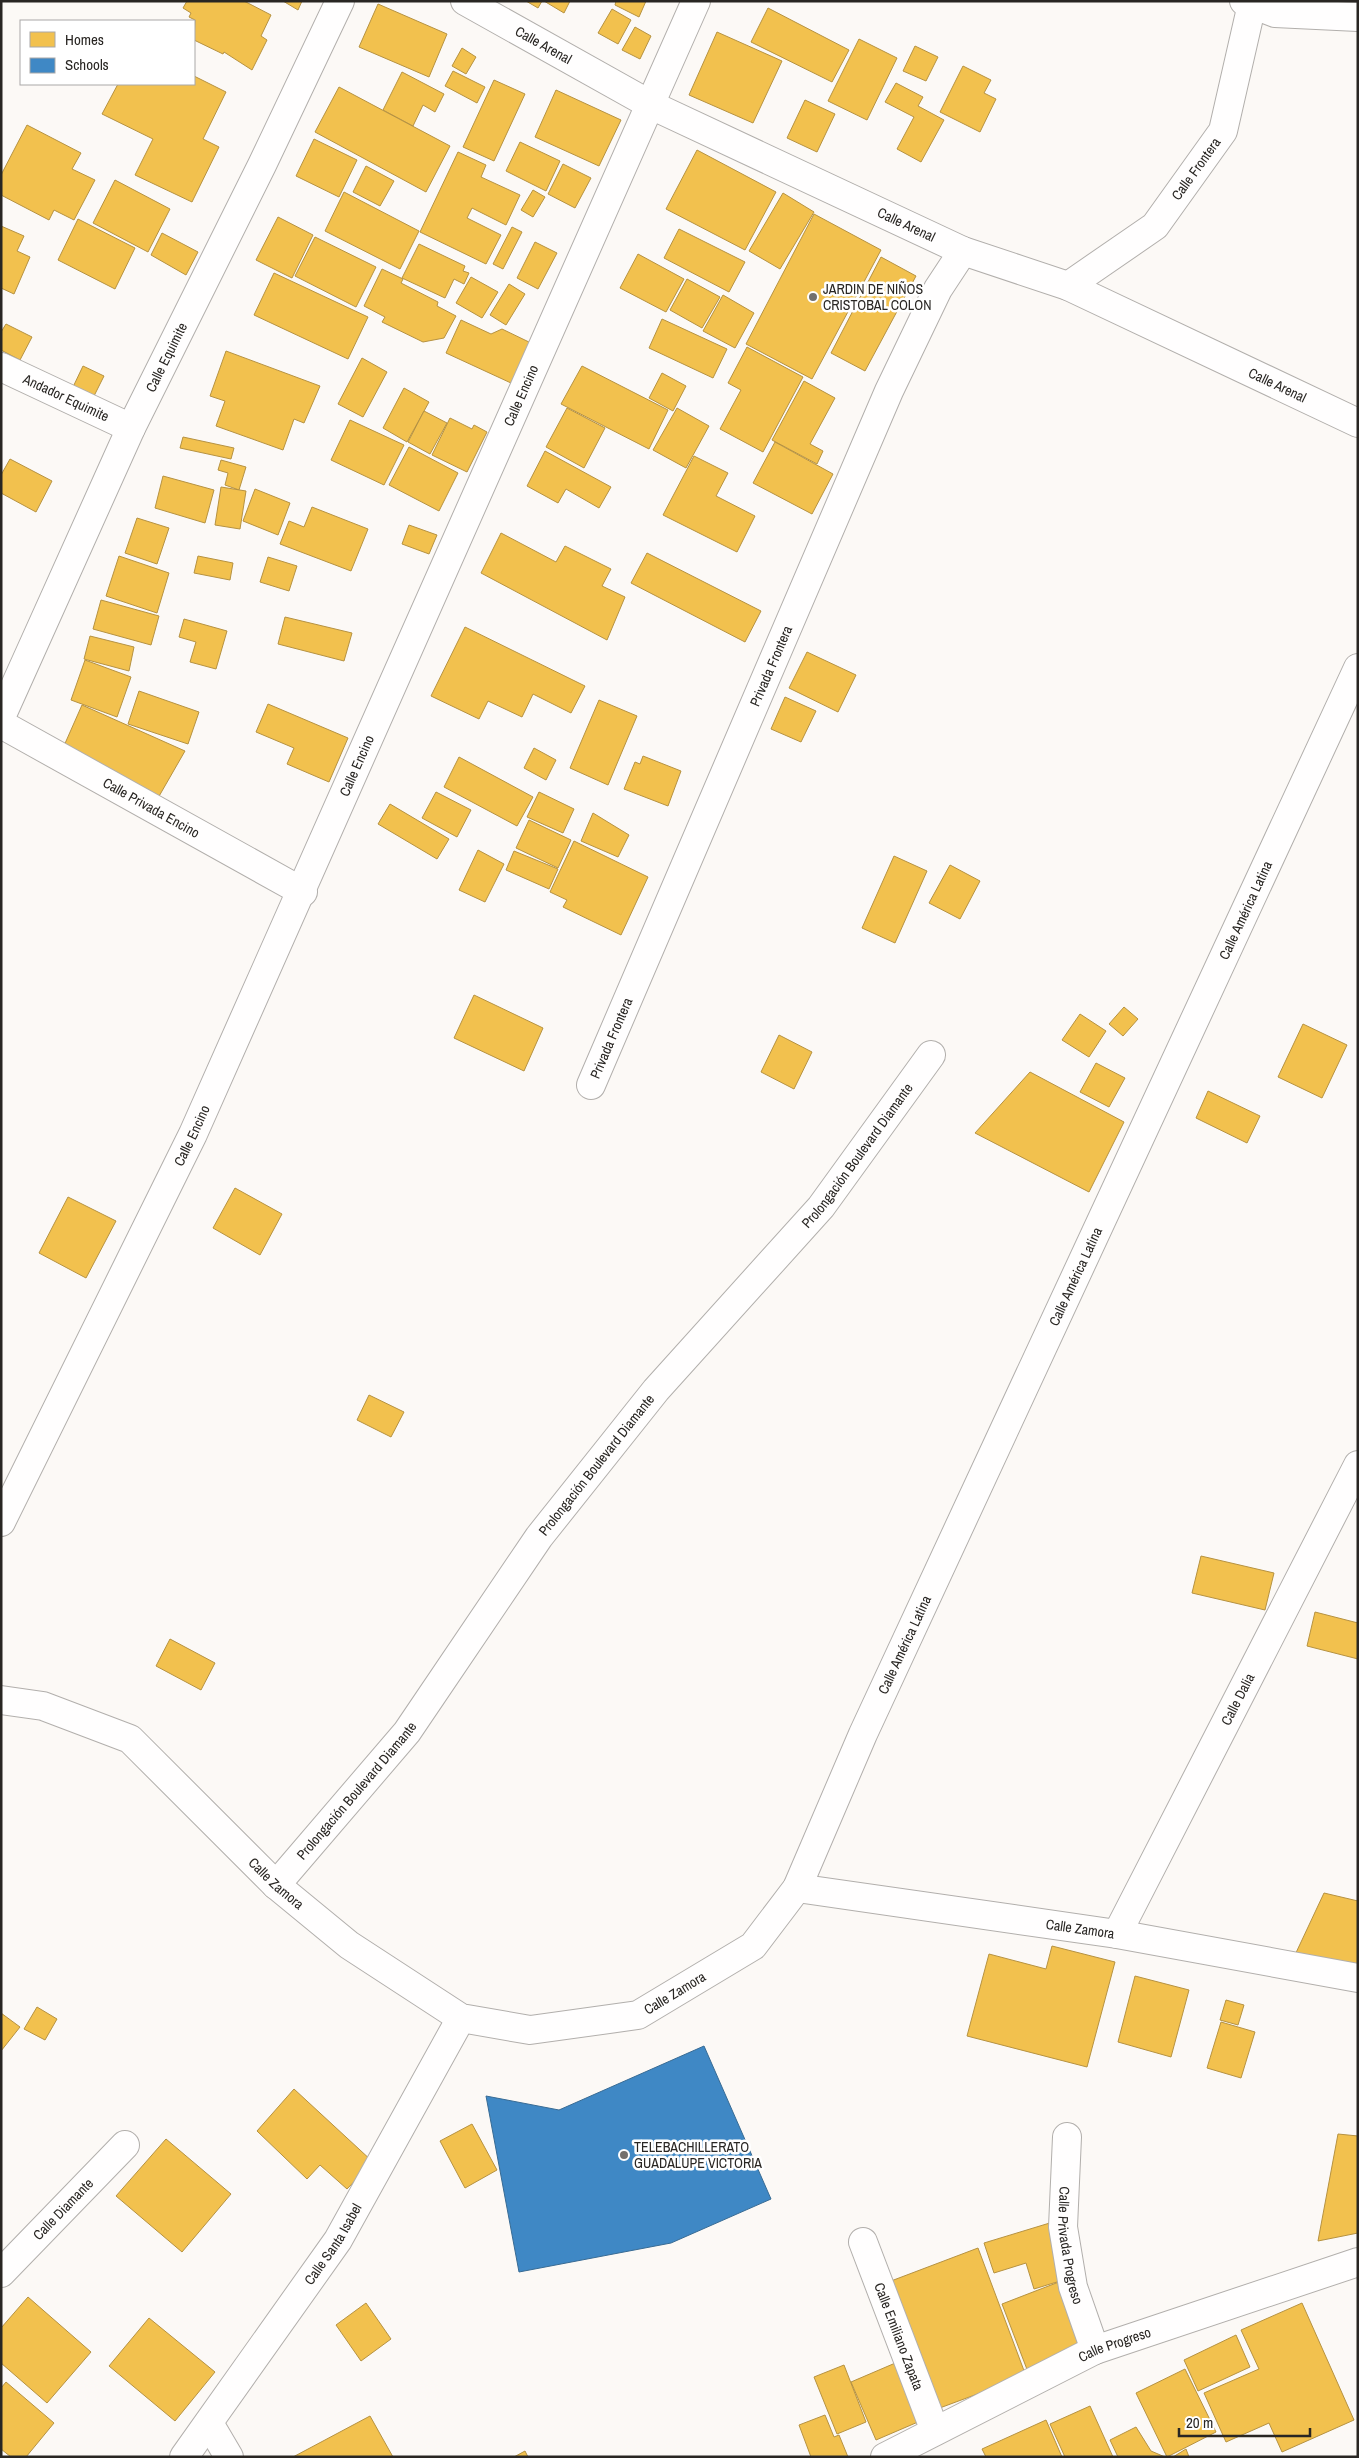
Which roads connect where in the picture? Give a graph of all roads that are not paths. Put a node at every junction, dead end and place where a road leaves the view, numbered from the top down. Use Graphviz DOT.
graph roads {
  1 [pos="340,1"];
  2 [pos="465,1"];
  3 [pos="696,1"];
  4 [pos="1248,3"];
  5 [pos="1358,17"];
  6 [pos="651,105"];
  7 [pos="963,251"];
  8 [pos="1068,286"];
  9 [pos="1,367"];
  10 [pos="1358,423"];
  11 [pos="131,428"];
  12 [pos="1358,668"];
  13 [pos="1,716"];
  14 [pos="1,724"];
  15 [pos="303,892"];
  16 [pos="931,1055"];
  17 [pos="591,1085"];
  18 [pos="1358,1465"];
  19 [pos="1,1522"];
  20 [pos="1,1700"];
  21 [pos="276,1885"];
  22 [pos="797,1888"];
  23 [pos="1117,1934"];
  24 [pos="1358,1978"];
  25 [pos="462,2018"];
  26 [pos="1067,2137"];
  27 [pos="125,2145"];
  28 [pos="863,2242"];
  29 [pos="1358,2262"];
  30 [pos="1,2273"];
  31 [pos="1095,2350"];
  32 [pos="209,2423"];
  33 [pos="935,2431"];
  34 [pos="184,2457"];
  35 [pos="229,2457"];
  36 [pos="885,2457"];
  1 -- 11 [label="street, Calle Equimite"];
  2 -- 6 [label="street, Calle Arenal"];
  3 -- 6 [label="street, Calle Encino"];
  4 -- 5 [label="street"];
  4 -- 8 [label="street, Calle Frontera"];
  6 -- 7 [label="street, Calle Arenal"];
  6 -- 15 [label="street, Calle Encino"];
  7 -- 8 [label="street, Calle Arenal"];
  7 -- 17 [label="street, Privada Frontera"];
  8 -- 10 [label="street, Calle Arenal"];
  9 -- 11 [label="street, Andador Equimite"];
  11 -- 13 [label="street, Calle Equimite"];
  12 -- 22 [label="street, Calle América Latina"];
  14 -- 15 [label="street, Calle Privada Encino"];
  15 -- 19 [label="street, Calle Encino"];
  16 -- 21 [label="street, Prolongación Boulevard Diamante"];
  18 -- 23 [label="street, Calle Dalia"];
  20 -- 21 [label="street, Calle Zamora"];
  21 -- 25 [label="street, Calle Zamora"];
  22 -- 23 [label="street, Calle Zamora"];
  22 -- 25 [label="street, Calle Zamora"];
  23 -- 24 [label="street, Calle Zamora"];
  25 -- 32 [label="street, Calle Santa Isabel"];
  26 -- 31 [label="street, Calle Privada Progreso"];
  27 -- 30 [label="street, Calle Diamante"];
  28 -- 33 [label="street, Calle Emiliano Zapata"];
  29 -- 31 [label="street, Calle Progreso"];
  31 -- 33 [label="street, Calle Progreso"];
  32 -- 34 [label="street, Calle Santa Isabel"];
  32 -- 35 [label="street"];
  33 -- 36 [label="street, Calle Progreso"];
}
